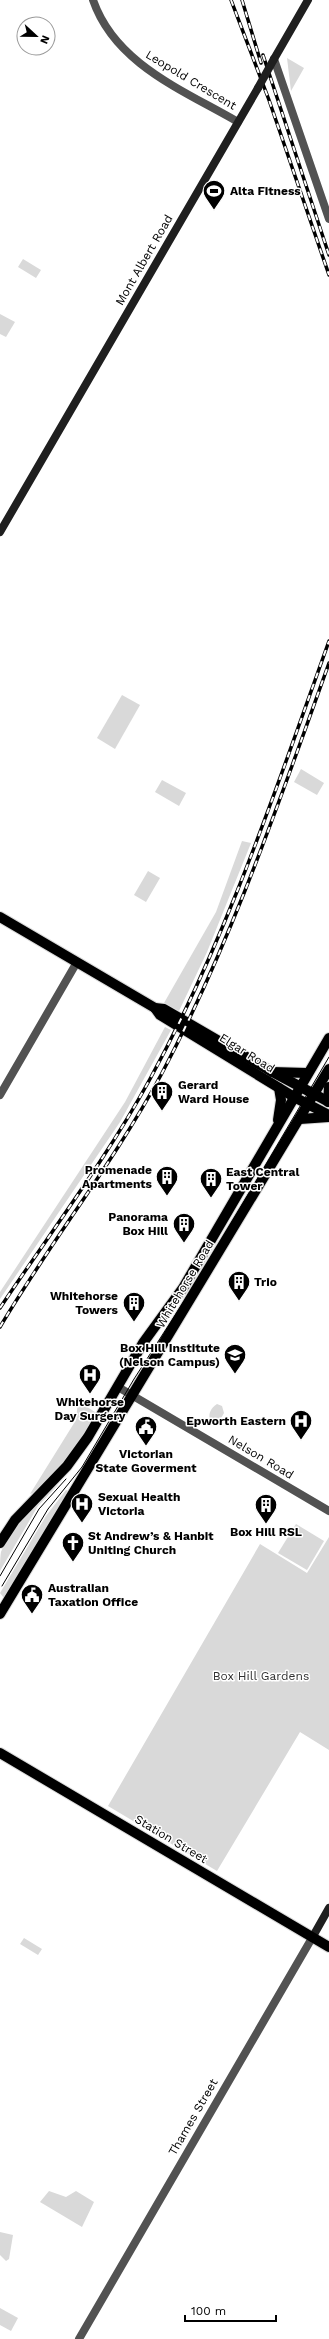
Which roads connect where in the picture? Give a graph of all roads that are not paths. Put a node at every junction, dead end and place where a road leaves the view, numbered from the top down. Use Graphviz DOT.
graph roads {
  1 [pos="93,0"];
  2 [pos="308,0"];
  3 [pos="274,59"];
  4 [pos="238,122"];
  5 [pos="329,219"];
  6 [pos="0,532"];
  7 [pos="0,917"];
  8 [pos="77,962"];
  9 [pos="155,1008"];
  10 [pos="329,1038"];
  11 [pos="329,1069"];
  12 [pos="272,1072"];
  13 [pos="307,1073"];
  14 [pos="300,1086"];
  15 [pos="329,1087"];
  16 [pos="278,1088"];
  17 [pos="315,1093"];
  18 [pos="0,1095"];
  19 [pos="294,1097"];
  20 [pos="329,1102"];
  21 [pos="309,1104"];
  22 [pos="329,1116"];
  23 [pos="300,1119"];
  24 [pos="277,1126"];
  25 [pos="118,1387"];
  26 [pos="132,1395"];
  27 [pos="329,1511"];
  28 [pos="0,1543"];
  29 [pos="0,1614"];
  30 [pos="0,1752"];
  31 [pos="329,1908"];
  32 [pos="312,1938"];
  33 [pos="329,1947"];
  34 [pos="79,2339"];
  1 -- 4 [label="street, Leopold Crescent"];
  2 -- 3 [label="main road, Mont Albert Road"];
  3 -- 4 [label="main road, Mont Albert Road, bridge"];
  3 -- 5 [label="street"];
  4 -- 6 [label="main road, Mont Albert Road"];
  7 -- 8 [label="main road, Elgar Road"];
  8 -- 9 [label="main road, Elgar Road"];
  8 -- 18 [label="street"];
  9 -- 12 [label="main road, Elgar Road"];
  9 -- 16 [label="main road, Elgar Road"];
  10 -- 13 [label="main road, Whitehorse Road"];
  11 -- 17 [label="main road, Whitehorse Road"];
  12 -- 13 [label="main road"];
  12 -- 14 [label="main road, Elgar Road"];
  13 -- 14 [label="main road, Whitehorse Road"];
  14 -- 17 [label="main road, Elgar Road"];
  14 -- 19 [label="main road, Whitehorse Road"];
  15 -- 20 [label="main road"];
  16 -- 19 [label="main road, Elgar Road"];
  16 -- 24 [label="main road"];
  17 -- 20 [label="main road, Elgar Road"];
  17 -- 21 [label="main road, Whitehorse Road"];
  19 -- 21 [label="main road, Elgar Road"];
  19 -- 24 [label="main road, Whitehorse Road"];
  21 -- 22 [label="main road, Elgar Road"];
  21 -- 23 [label="main road, Whitehorse Road"];
  22 -- 23 [label="main road"];
  23 -- 26 [label="main road, Whitehorse Road"];
  24 -- 25 [label="main road, Whitehorse Road"];
  25 -- 26 [label="street, Nelson Road"];
  25 -- 28 [label="main road, Whitehorse Road"];
  26 -- 27 [label="street, Nelson Road"];
  26 -- 29 [label="main road, Whitehorse Road"];
  30 -- 32 [label="main road, Station Street"];
  31 -- 32 [label="main road, Thames Street"];
  32 -- 33 [label="main road, Station Street"];
  32 -- 34 [label="street, Thames Street"];
}
